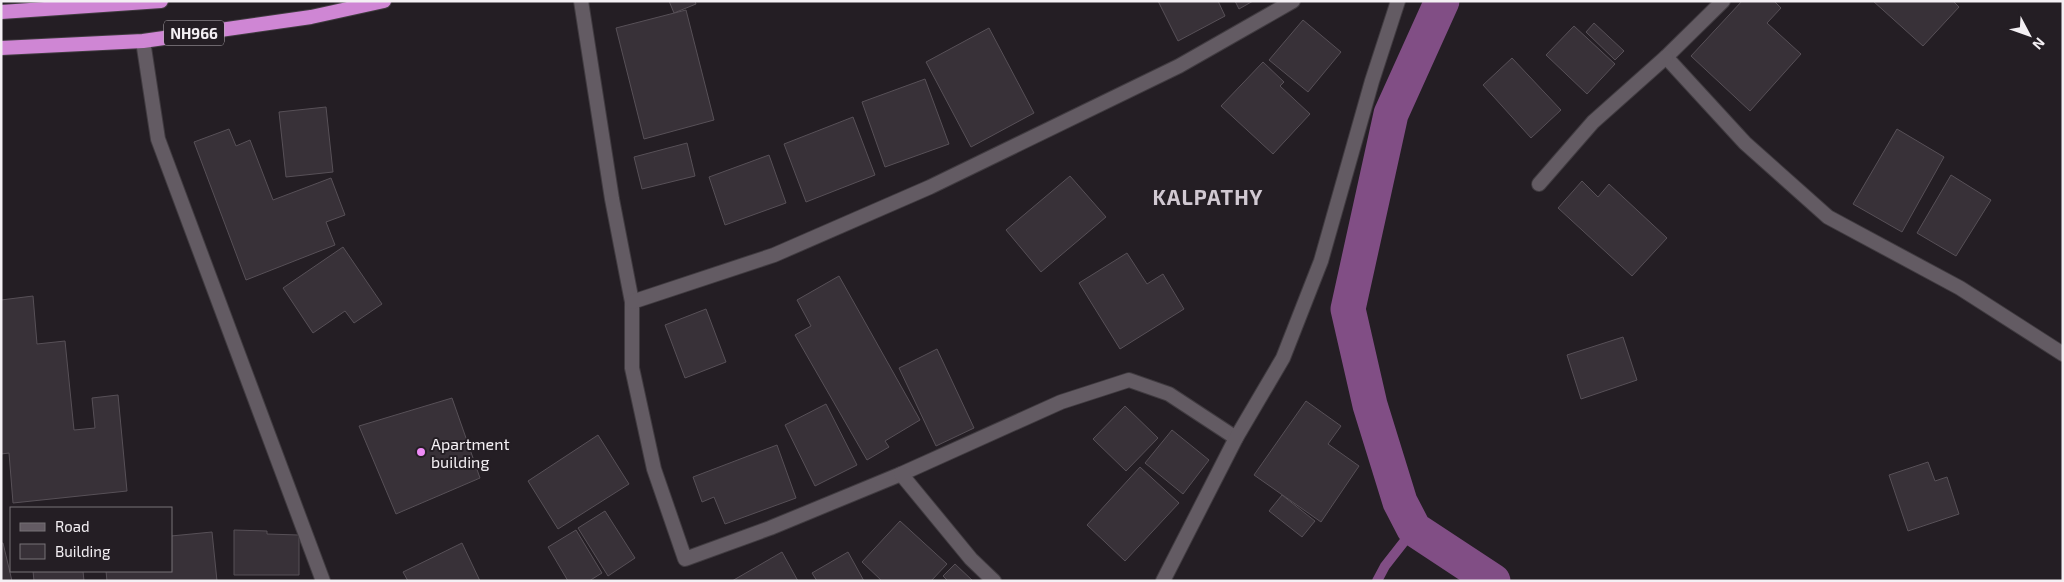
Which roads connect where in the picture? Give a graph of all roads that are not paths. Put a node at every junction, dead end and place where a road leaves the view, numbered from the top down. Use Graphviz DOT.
graph roads {
  1 [pos="161,1"];
  2 [pos="384,1"];
  3 [pos="581,1"];
  4 [pos="1292,1"];
  5 [pos="1398,1"];
  6 [pos="1723,1"];
  7 [pos="1,12"];
  8 [pos="143,41"];
  9 [pos="1,48"];
  10 [pos="1666,57"];
  11 [pos="1539,184"];
  12 [pos="632,302"];
  13 [pos="2063,354"];
  14 [pos="1236,438"];
  15 [pos="901,474"];
  16 [pos="323,581"];
  17 [pos="994,581"];
  18 [pos="1163,581"];
  1 -- 7 [label="highway, NH966"];
  2 -- 8 [label="highway, NH966"];
  3 -- 12 [label="street"];
  4 -- 12 [label="street"];
  5 -- 14 [label="street"];
  6 -- 10 [label="street"];
  8 -- 9 [label="highway, NH966"];
  8 -- 16 [label="street"];
  10 -- 11 [label="street"];
  10 -- 13 [label="street"];
  12 -- 15 [label="street"];
  14 -- 15 [label="street"];
  14 -- 18 [label="street"];
  15 -- 17 [label="street"];
}
